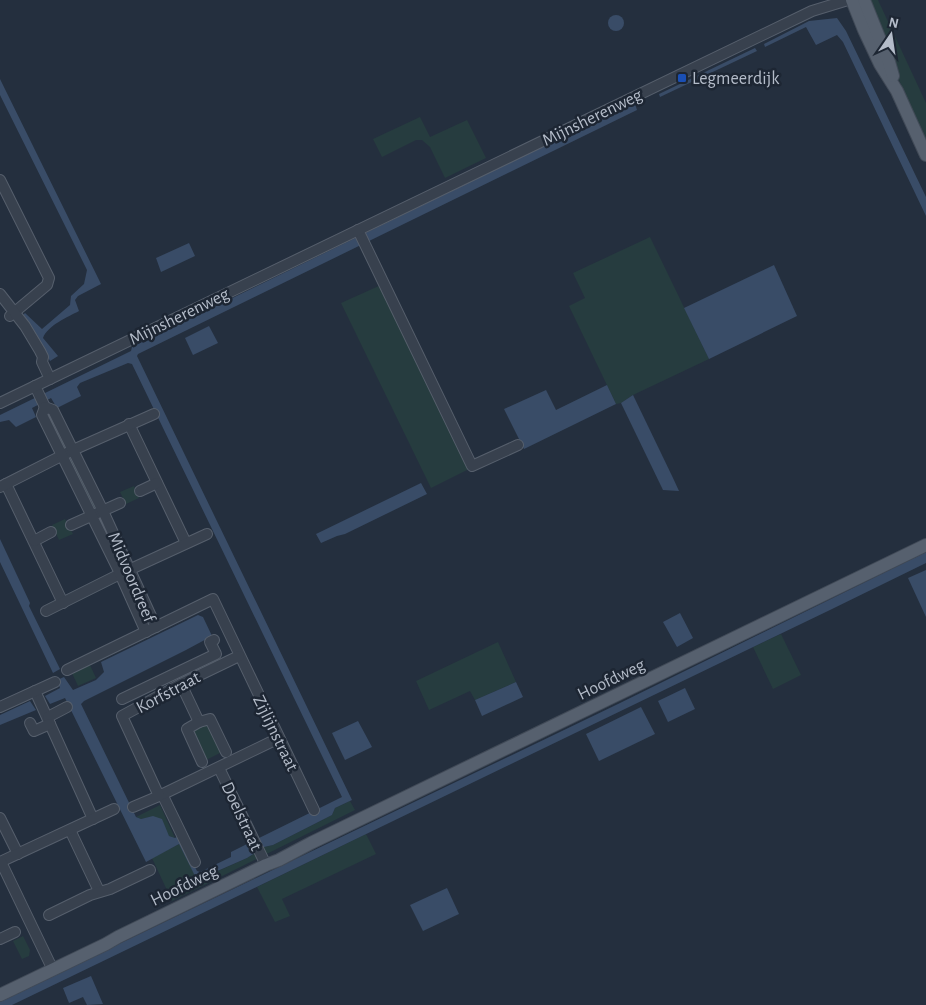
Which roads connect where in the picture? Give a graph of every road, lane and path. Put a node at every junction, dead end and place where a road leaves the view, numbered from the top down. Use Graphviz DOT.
graph roads {
  1 [pos="848,0"];
  2 [pos="852,0"];
  3 [pos="864,0"];
  4 [pos="829,3"];
  5 [pos="896,91"];
  6 [pos="926,155"];
  7 [pos="0,180"];
  8 [pos="4,199"];
  9 [pos="361,236"];
  10 [pos="0,294"];
  11 [pos="0,304"];
  12 [pos="12,314"];
  13 [pos="50,379"];
  14 [pos="36,389"];
  15 [pos="0,403"];
  16 [pos="44,406"];
  17 [pos="154,414"];
  18 [pos="129,424"];
  19 [pos="518,445"];
  20 [pos="73,450"];
  21 [pos="61,456"];
  22 [pos="157,483"];
  23 [pos="3,485"];
  24 [pos="140,491"];
  25 [pos="120,503"];
  26 [pos="103,511"];
  27 [pos="91,515"];
  28 [pos="71,524"];
  29 [pos="51,532"];
  30 [pos="207,534"];
  31 [pos="34,541"];
  32 [pos="186,543"];
  33 [pos="926,545"];
  34 [pos="125,572"];
  35 [pos="63,603"];
  36 [pos="46,611"];
  37 [pos="156,627"];
  38 [pos="146,632"];
  39 [pos="214,640"];
  40 [pos="239,656"];
  41 [pos="67,670"];
  42 [pos="55,682"];
  43 [pos="181,684"];
  44 [pos="36,691"];
  45 [pos="122,699"];
  46 [pos="0,707"];
  47 [pos="67,707"];
  48 [pos="49,720"];
  49 [pos="199,722"];
  50 [pos="30,724"];
  51 [pos="279,738"];
  52 [pos="226,752"];
  53 [pos="202,762"];
  54 [pos="219,768"];
  55 [pos="161,795"];
  56 [pos="133,807"];
  57 [pos="114,809"];
  58 [pos="314,810"];
  59 [pos="0,818"];
  60 [pos="94,819"];
  61 [pos="70,830"];
  62 [pos="18,854"];
  63 [pos="0,862"];
  64 [pos="195,862"];
  65 [pos="266,865"];
  66 [pos="150,870"];
  67 [pos="99,891"];
  68 [pos="49,915"];
  69 [pos="15,932"];
  70 [pos="0,939"];
  71 [pos="52,967"];
  72 [pos="0,989"];
  73 [pos="0,996"];
  1 -- 4 [label="street, Mijnsherenweg"];
  2 -- 5 [label="main road"];
  3 -- 5 [label="main road"];
  4 -- 9 [label="street, Mijnsherenweg"];
  5 -- 6 [label="main road"];
  7 -- 8 [label="street"];
  8 -- 12 [label="street"];
  9 -- 13 [label="street, Mijnsherenweg"];
  9 -- 19 [label="street"];
  10 -- 12 [label="street"];
  11 -- 12 [label="street"];
  12 -- 13 [label="street"];
  13 -- 14 [label="street, Mijnsherenweg"];
  14 -- 15 [label="street, Mijnsherenweg"];
  14 -- 16 [label="street, Midvoordreef"];
  16 -- 20 [label="street, Midvoordreef"];
  16 -- 21 [label="street, Midvoordreef"];
  17 -- 18 [label="street"];
  18 -- 20 [label="street"];
  18 -- 22 [label="street"];
  20 -- 21 [label="street"];
  20 -- 26 [label="street, Midvoordreef"];
  21 -- 23 [label="street"];
  21 -- 27 [label="street, Midvoordreef"];
  22 -- 24 [label="street"];
  22 -- 32 [label="street"];
  23 -- 31 [label="street"];
  25 -- 26 [label="street, Midvoordreef"];
  26 -- 27 [label="street, Midvoordreef"];
  26 -- 34 [label="street, Midvoordreef"];
  27 -- 28 [label="street, Midvoordreef"];
  27 -- 34 [label="street, Midvoordreef"];
  29 -- 31 [label="street"];
  30 -- 32 [label="street"];
  31 -- 35 [label="street"];
  32 -- 34 [label="street"];
  33 -- 65 [label="main road, Hoofdweg"];
  34 -- 35 [label="street"];
  34 -- 37 [label="street, Midvoordreef"];
  34 -- 38 [label="street, Midvoordreef"];
  35 -- 36 [label="street"];
  37 -- 38 [label="street, Midvoordreef"];
  37 -- 40 [label="street, Zijlijnstraat"];
  38 -- 41 [label="street"];
  39 -- 45 [label="street"];
  40 -- 43 [label="street, Korfstraat"];
  40 -- 51 [label="street, Zijlijnstraat"];
  42 -- 44 [label="street"];
  43 -- 49 [label="street"];
  43 -- 55 [label="street, Korfstraat"];
  44 -- 46 [label="street"];
  44 -- 48 [label="street"];
  47 -- 48 [label="street"];
  48 -- 50 [label="street"];
  48 -- 60 [label="street"];
  49 -- 52 [label="street"];
  49 -- 53 [label="street"];
  51 -- 54 [label="street"];
  51 -- 58 [label="street, Zijlijnstraat"];
  54 -- 55 [label="street"];
  54 -- 65 [label="street, Doelstraat"];
  55 -- 56 [label="street"];
  55 -- 64 [label="street, Korfstraat"];
  57 -- 60 [label="street"];
  59 -- 62 [label="street"];
  60 -- 61 [label="street"];
  61 -- 62 [label="street"];
  61 -- 67 [label="street"];
  62 -- 63 [label="street"];
  63 -- 71 [label="street"];
  65 -- 71 [label="main road, Hoofdweg"];
  66 -- 67 [label="street"];
  67 -- 68 [label="street"];
  69 -- 70 [label="street"];
  71 -- 72 [label="main road, Hoofdweg"];
  71 -- 73 [label="main road, Hoofdweg"];
}
